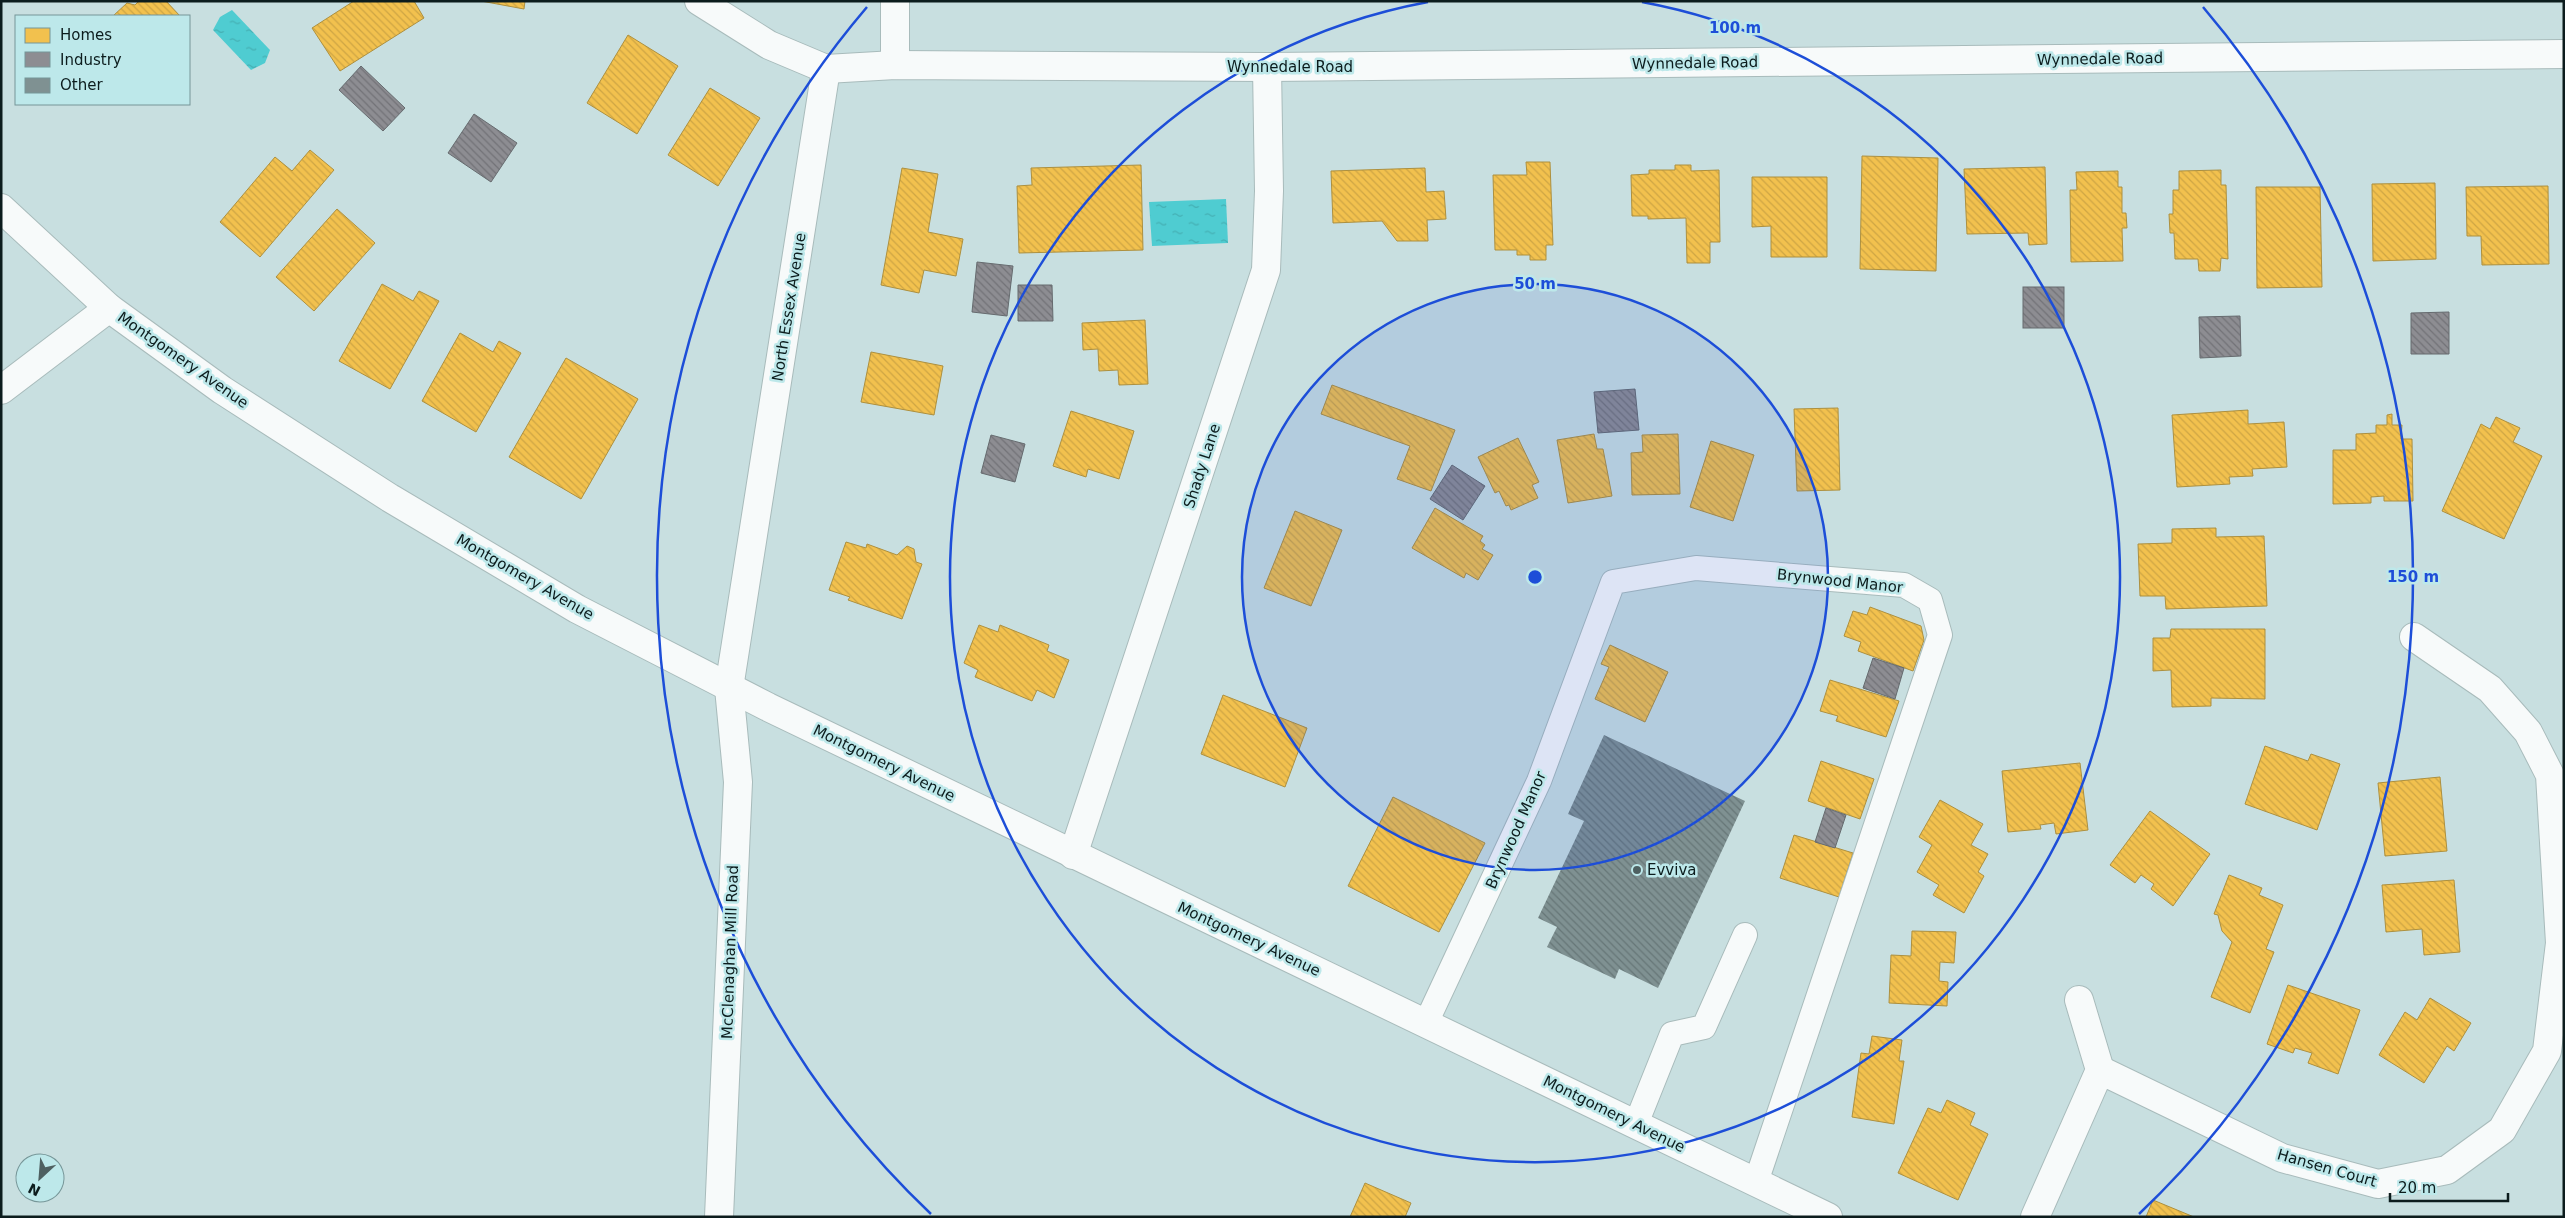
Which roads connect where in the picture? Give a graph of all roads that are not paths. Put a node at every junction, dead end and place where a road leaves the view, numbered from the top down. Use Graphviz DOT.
graph roads {
  1 [pos="698,1"];
  2 [pos="895,1"];
  3 [pos="2564,54"];
  4 [pos="895,65"];
  5 [pos="1267,67"];
  6 [pos="826,69"];
  7 [pos="1,208"];
  8 [pos="109,308"];
  9 [pos="1,390"];
  10 [pos="2414,637"];
  11 [pos="729,688"];
  12 [pos="1073,855"];
  13 [pos="1745,935"];
  14 [pos="2079,1000"];
  15 [pos="1426,1023"];
  16 [pos="2100,1070"];
  17 [pos="1636,1124"];
  18 [pos="1756,1182"];
  19 [pos="719,1217"];
  20 [pos="1828,1217"];
  21 [pos="2035,1217"];
  1 -- 6 [label="street"];
  2 -- 4 [label="street"];
  3 -- 5 [label="street, Wynnedale Road"];
  4 -- 5 [label="street, Wynnedale Road"];
  4 -- 6 [label="street, Wynnedale Road"];
  5 -- 12 [label="street, Shady Lane"];
  6 -- 11 [label="street, North Essex Avenue"];
  7 -- 8 [label="street, Montgomery Avenue"];
  8 -- 9 [label="street"];
  8 -- 11 [label="street, Montgomery Avenue"];
  10 -- 16 [label="street, Hansen Court"];
  11 -- 12 [label="street, Montgomery Avenue"];
  11 -- 19 [label="street, McClenaghan Mill Road"];
  12 -- 15 [label="street, Montgomery Avenue"];
  13 -- 17 [label="lane"];
  14 -- 16 [label="street"];
  15 -- 17 [label="street, Montgomery Avenue"];
  15 -- 18 [label="lane, Brynwood Manor"];
  16 -- 21 [label="street"];
  17 -- 18 [label="street, Montgomery Avenue"];
  18 -- 20 [label="street, Montgomery Avenue"];
}
